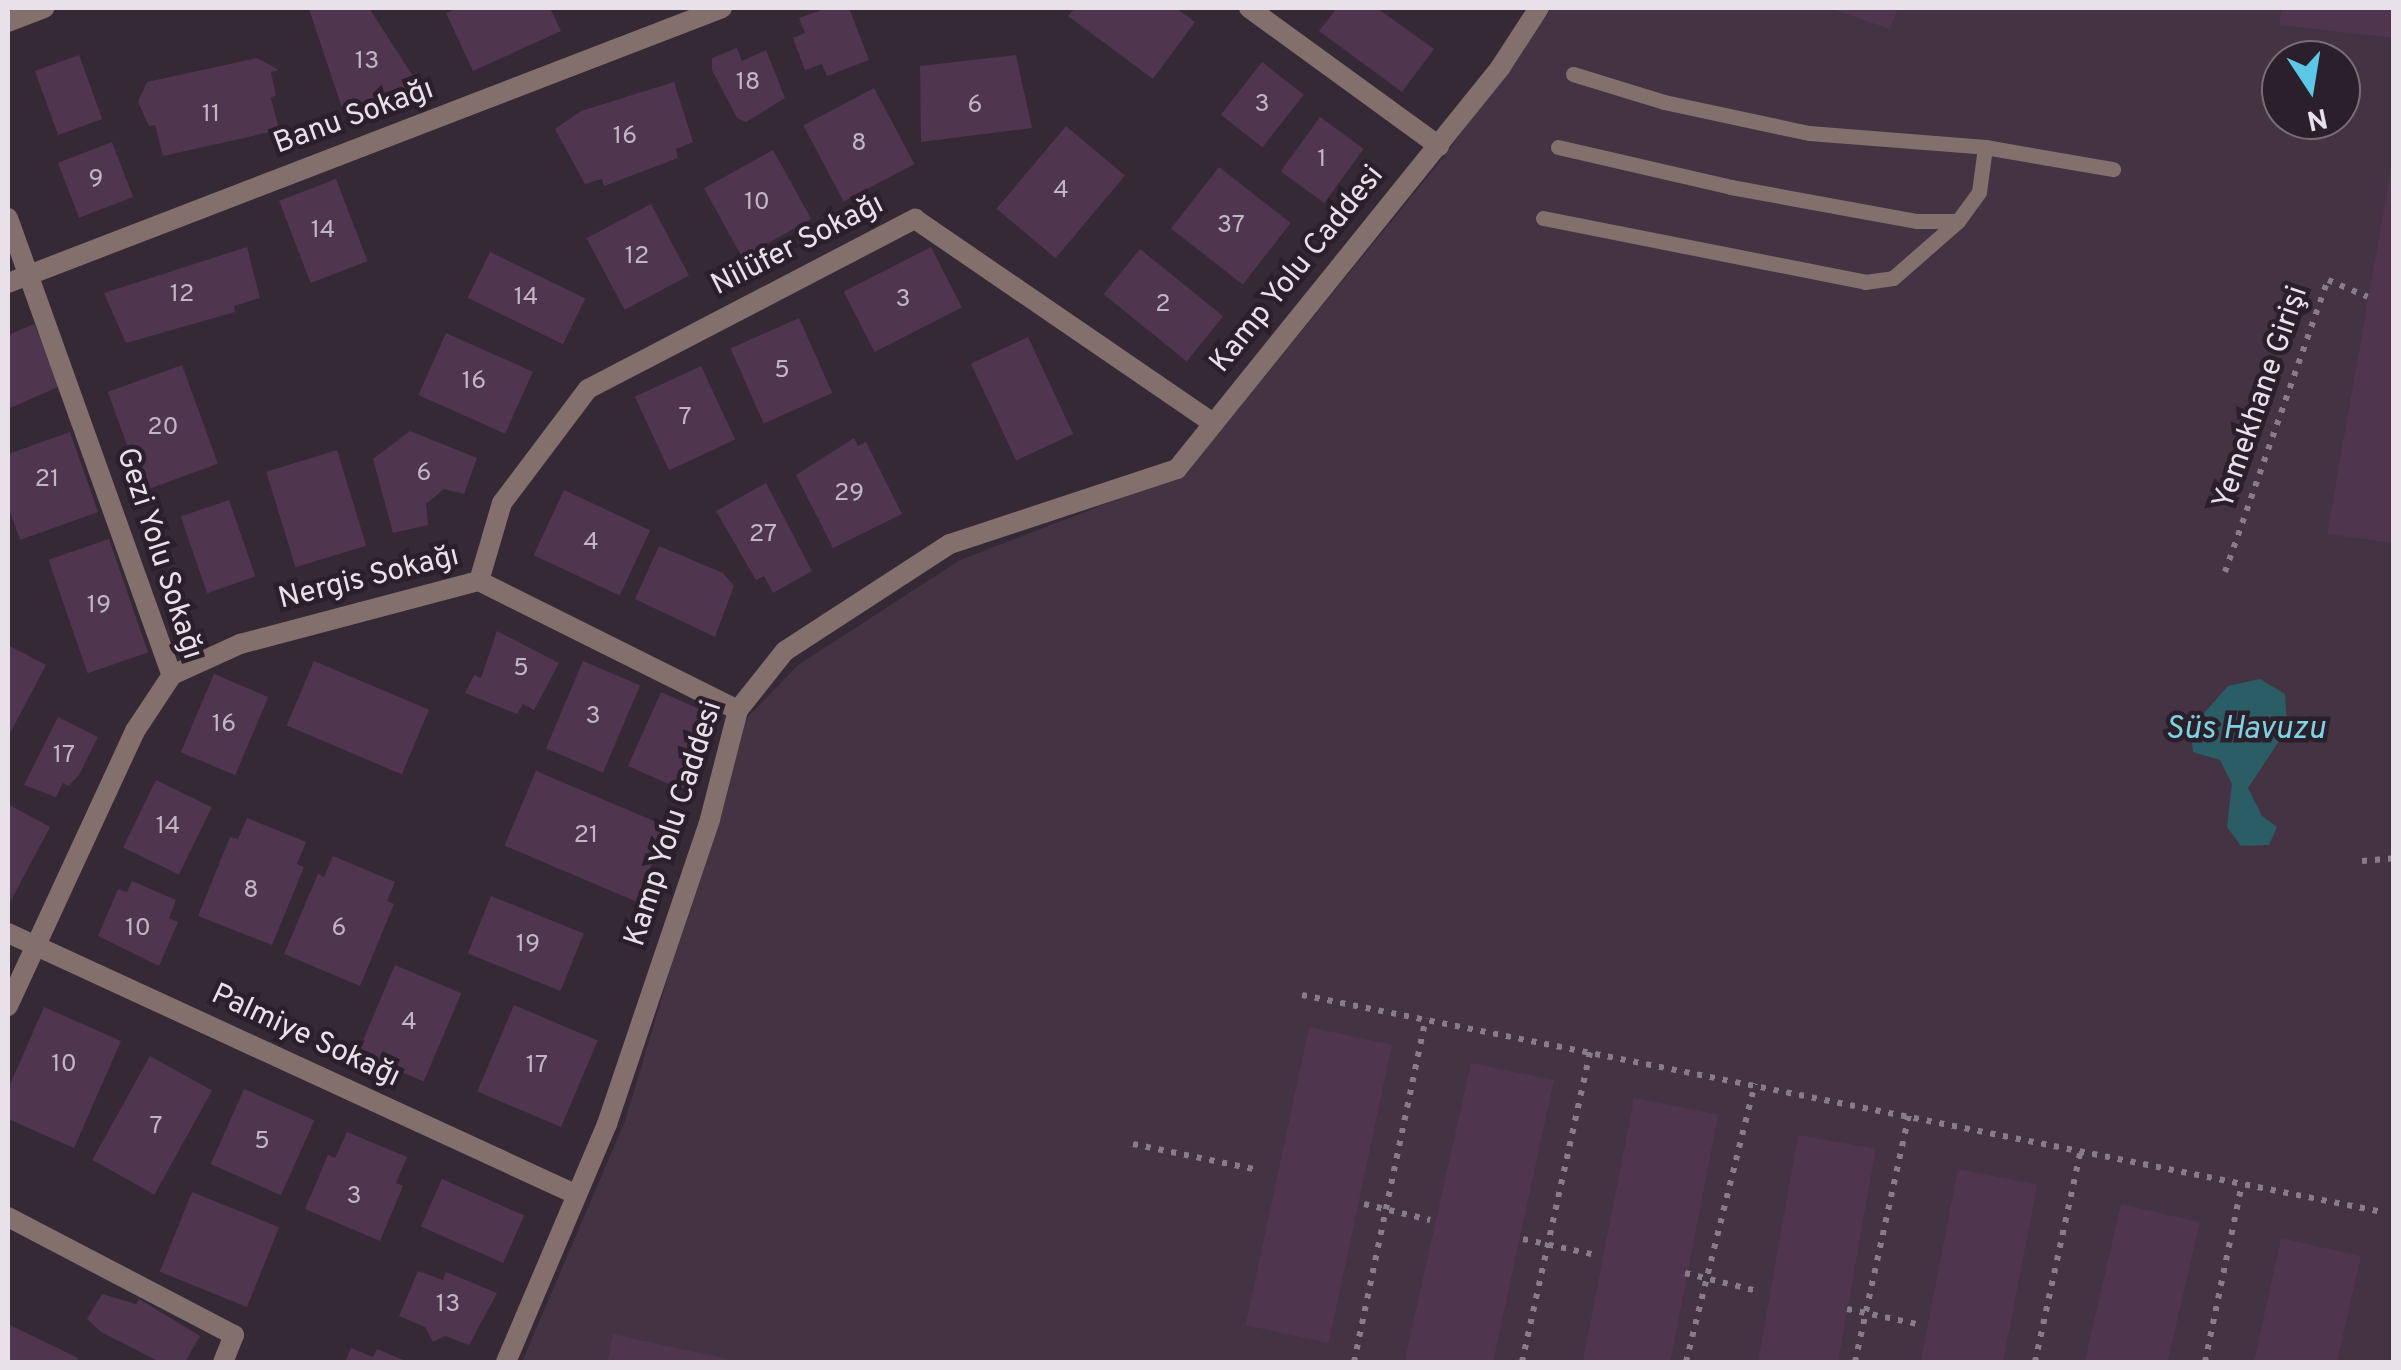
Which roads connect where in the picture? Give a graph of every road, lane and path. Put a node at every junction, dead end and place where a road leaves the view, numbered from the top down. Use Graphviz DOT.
graph roads {
  1 [pos="44,8"];
  2 [pos="722,8"];
  3 [pos="1249,8"];
  4 [pos="1539,8"];
  5 [pos="8,22"];
  6 [pos="1573,74"];
  7 [pos="1440,146"];
  8 [pos="1985,146"];
  9 [pos="1558,147"];
  10 [pos="2113,169"];
  11 [pos="8,218"];
  12 [pos="1544,218"];
  13 [pos="1958,221"];
  14 [pos="29,270"];
  15 [pos="8,284"];
  16 [pos="2368,297"];
  17 [pos="1213,423"];
  18 [pos="2225,572"];
  19 [pos="479,581"];
  20 [pos="172,675"];
  21 [pos="738,710"];
  22 [pos="2394,858"];
  23 [pos="2362,860"];
  24 [pos="8,933"];
  25 [pos="34,946"];
  26 [pos="1302,995"];
  27 [pos="8,1006"];
  28 [pos="1426,1018"];
  29 [pos="1591,1049"];
  30 [pos="1755,1084"];
  31 [pos="1910,1115"];
  32 [pos="1133,1144"];
  33 [pos="2082,1150"];
  34 [pos="1258,1170"];
  35 [pos="2242,1184"];
  36 [pos="577,1195"];
  37 [pos="1364,1204"];
  38 [pos="1386,1209"];
  39 [pos="2382,1212"];
  40 [pos="8,1217"];
  41 [pos="1430,1220"];
  42 [pos="1523,1240"];
  43 [pos="1548,1244"];
  44 [pos="1596,1256"];
  45 [pos="1685,1273"];
  46 [pos="1707,1278"];
  47 [pos="1757,1290"];
  48 [pos="1847,1309"];
  49 [pos="1866,1313"];
  50 [pos="1916,1324"];
  51 [pos="223,1362"];
  52 [pos="506,1362"];
  53 [pos="1354,1362"];
  54 [pos="1522,1362"];
  55 [pos="1686,1362"];
  56 [pos="1855,1362"];
  57 [pos="2035,1362"];
  58 [pos="2205,1362"];
  1 -- 5 [label="street"];
  2 -- 14 [label="street, Banu Sokağı"];
  3 -- 7 [label="street"];
  4 -- 7 [label="street, Kamp Yolu Caddesi"];
  6 -- 8 [label="lane"];
  7 -- 17 [label="street, Kamp Yolu Caddesi"];
  8 -- 10 [label="lane"];
  8 -- 13 [label="lane"];
  9 -- 13 [label="lane"];
  11 -- 14 [label="street, Gezi Yolu Sokağı"];
  12 -- 13 [label="lane"];
  14 -- 15 [label="street, Banu Sokağı"];
  14 -- 20 [label="street, Gezi Yolu Sokağı"];
  16 -- 18 [label="path, Yemekhane Girişi"];
  17 -- 19 [label="street, Nilüfer Sokağı"];
  17 -- 21 [label="street, Kamp Yolu Caddesi"];
  19 -- 20 [label="street, Nergis Sokağı"];
  19 -- 21 [label="street, Nergis Sokağı"];
  20 -- 25 [label="street, Gezi Yolu Sokağı"];
  21 -- 36 [label="street, Kamp Yolu Caddesi"];
  22 -- 23 [label="path"];
  24 -- 25 [label="street, Palmiye Sokağı"];
  25 -- 27 [label="street, Gezi Yolu Sokağı"];
  25 -- 36 [label="street, Palmiye Sokağı"];
  26 -- 28 [label="path"];
  28 -- 29 [label="path"];
  28 -- 38 [label="path"];
  29 -- 30 [label="path"];
  29 -- 43 [label="path"];
  30 -- 31 [label="path"];
  30 -- 46 [label="path"];
  31 -- 33 [label="path"];
  31 -- 49 [label="path"];
  32 -- 34 [label="path"];
  33 -- 35 [label="path"];
  33 -- 57 [label="path"];
  35 -- 39 [label="path"];
  35 -- 58 [label="path"];
  36 -- 52 [label="street, Kamp Yolu Caddesi"];
  37 -- 38 [label="path"];
  38 -- 41 [label="path"];
  38 -- 53 [label="path"];
  40 -- 51 [label="street"];
  42 -- 43 [label="path"];
  43 -- 44 [label="path"];
  43 -- 54 [label="path"];
  45 -- 46 [label="path"];
  46 -- 47 [label="path"];
  46 -- 55 [label="path"];
  48 -- 49 [label="path"];
  49 -- 50 [label="path"];
  49 -- 56 [label="path"];
}
